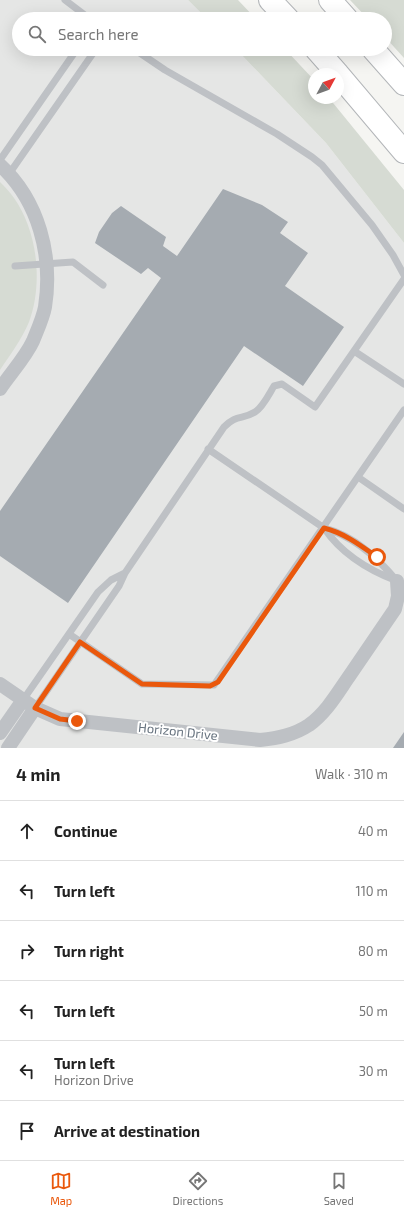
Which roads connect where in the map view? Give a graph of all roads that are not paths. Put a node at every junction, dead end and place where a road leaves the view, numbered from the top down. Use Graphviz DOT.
graph roads {
  1 [pos="65,0"];
  2 [pos="270,0"];
  3 [pos="330,0"];
  4 [pos="81,12"];
  5 [pos="281,12"];
  6 [pos="341,12"];
  7 [pos="72,56"];
  8 [pos="91,56"];
  9 [pos="145,56"];
  10 [pos="322,56"];
  11 [pos="379,56"];
  12 [pos="333,68"];
  13 [pos="344,81"];
  14 [pos="404,84"];
  15 [pos="404,152"];
  16 [pos="0,160"];
  17 [pos="5,170"];
  18 [pos="46,263"];
  19 [pos="15,266"];
  20 [pos="404,275"];
  21 [pos="404,279"];
  22 [pos="103,285"];
  23 [pos="354,351"];
  24 [pos="404,384"];
  25 [pos="0,389"];
  26 [pos="404,410"];
  27 [pos="208,449"];
  28 [pos="358,477"];
  29 [pos="404,509"];
  30 [pos="324,528"];
  31 [pos="125,573"];
  32 [pos="397,581"];
  33 [pos="69,634"];
  34 [pos="80,642"];
  35 [pos="0,684"];
  36 [pos="23,700"];
  37 [pos="35,708"];
  38 [pos="0,733"];
  39 [pos="8,748"];
  1 -- 4 [label="lane"];
  2 -- 5 [label="highway"];
  3 -- 6 [label="highway"];
  7 -- 16 [label="lane"];
  8 -- 17 [label="lane"];
  9 -- 20 [label="lane"];
  10 -- 12 [label="highway"];
  11 -- 14 [label="highway"];
  13 -- 15 [label="highway"];
  17 -- 18 [label="street"];
  18 -- 19 [label="lane"];
  18 -- 22 [label="lane"];
  18 -- 25 [label="street"];
  21 -- 23 [label="lane"];
  23 -- 24 [label="lane"];
  23 -- 27 [label="lane"];
  26 -- 28 [label="lane"];
  27 -- 30 [label="lane"];
  27 -- 31 [label="lane"];
  28 -- 29 [label="lane"];
  28 -- 30 [label="lane"];
  30 -- 32 [label="lane"];
  30 -- 32 [label="lane"];
  30 -- 34 [label="lane"];
  31 -- 33 [label="lane"];
  31 -- 34 [label="lane"];
  32 -- 37 [label="street, Horizon Drive"];
  33 -- 34 [label="lane"];
  33 -- 36 [label="lane"];
  34 -- 37 [label="lane"];
  35 -- 36 [label="street, Horizon Drive"];
  36 -- 37 [label="street, Horizon Drive"];
  36 -- 38 [label="street"];
  37 -- 39 [label="street"];
}
